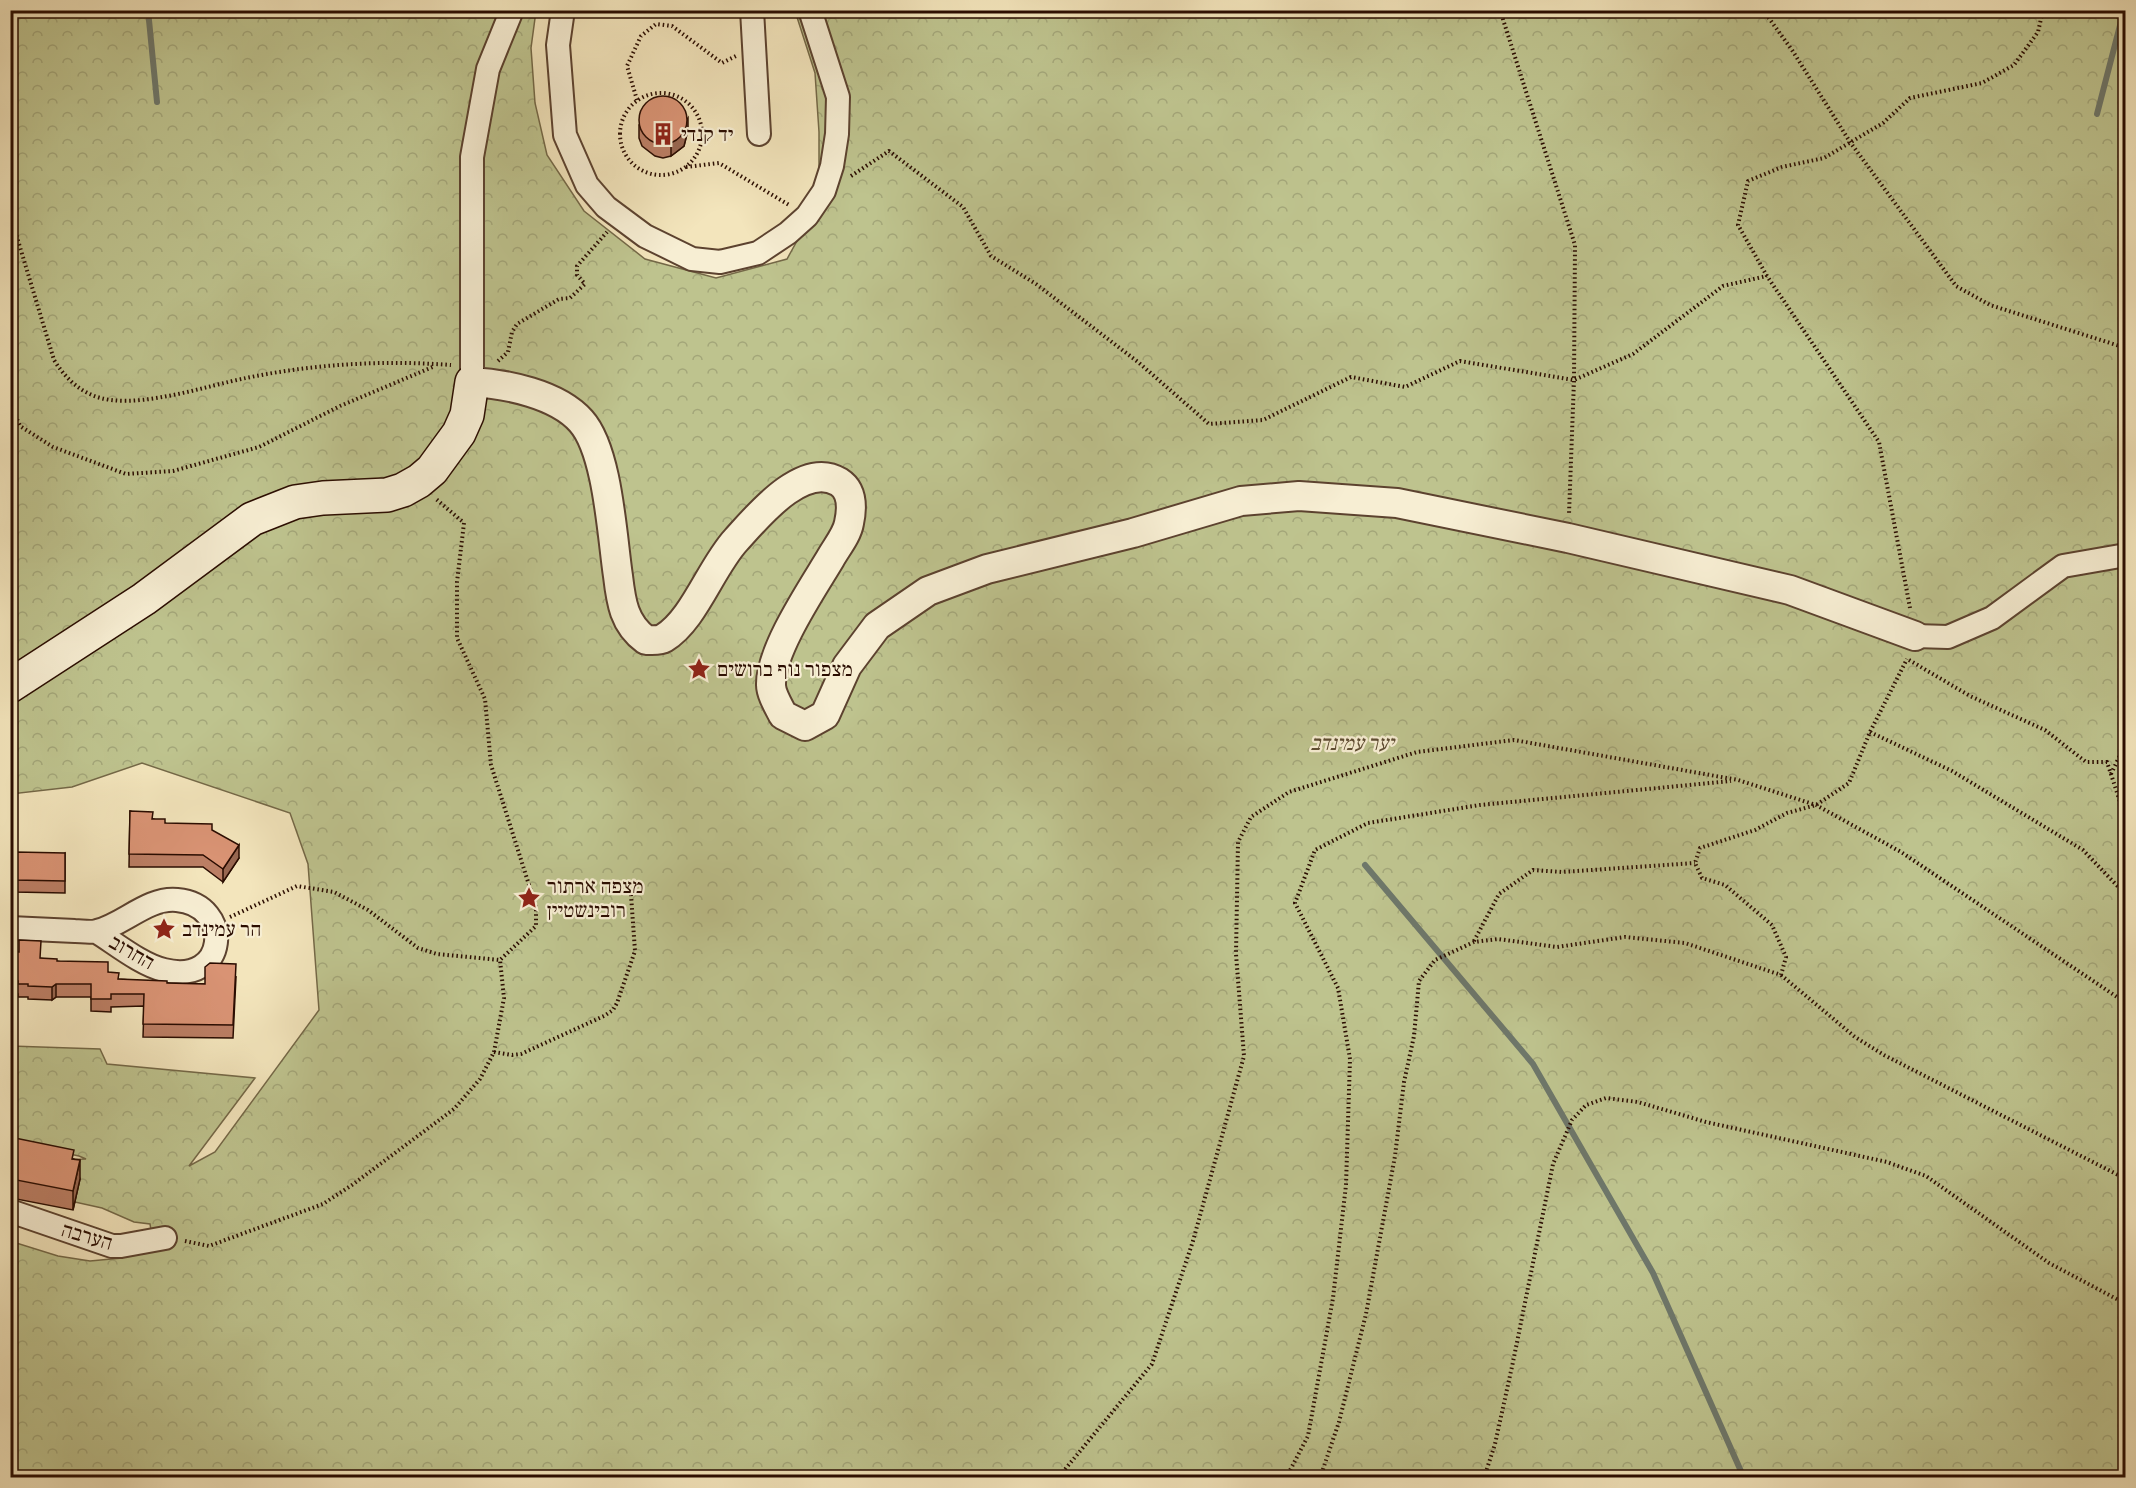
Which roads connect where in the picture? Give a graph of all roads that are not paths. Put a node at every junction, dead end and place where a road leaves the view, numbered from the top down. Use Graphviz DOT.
graph roads {
  1 [pos="512,10"];
  2 [pos="563,10"];
  3 [pos="752,10"];
  4 [pos="810,10"];
  5 [pos="759,134"];
  6 [pos="472,374"];
  7 [pos="2126,555"];
  8 [pos="1911,647"];
  9 [pos="10,686"];
  10 [pos="10,928"];
  11 [pos="97,932"];
  12 [pos="10,1211"];
  13 [pos="165,1238"];
  1 -- 6 [label="street"];
  2 -- 4 [label="street"];
  3 -- 5 [label="street"];
  6 -- 8 [label="street"];
  6 -- 9 [label="main road"];
  7 -- 8 [label="street"];
  10 -- 11 [label="street, החרוב"];
  11 -- 11 [label="street, החרוב"];
  12 -- 13 [label="street, הערבה"];
}
